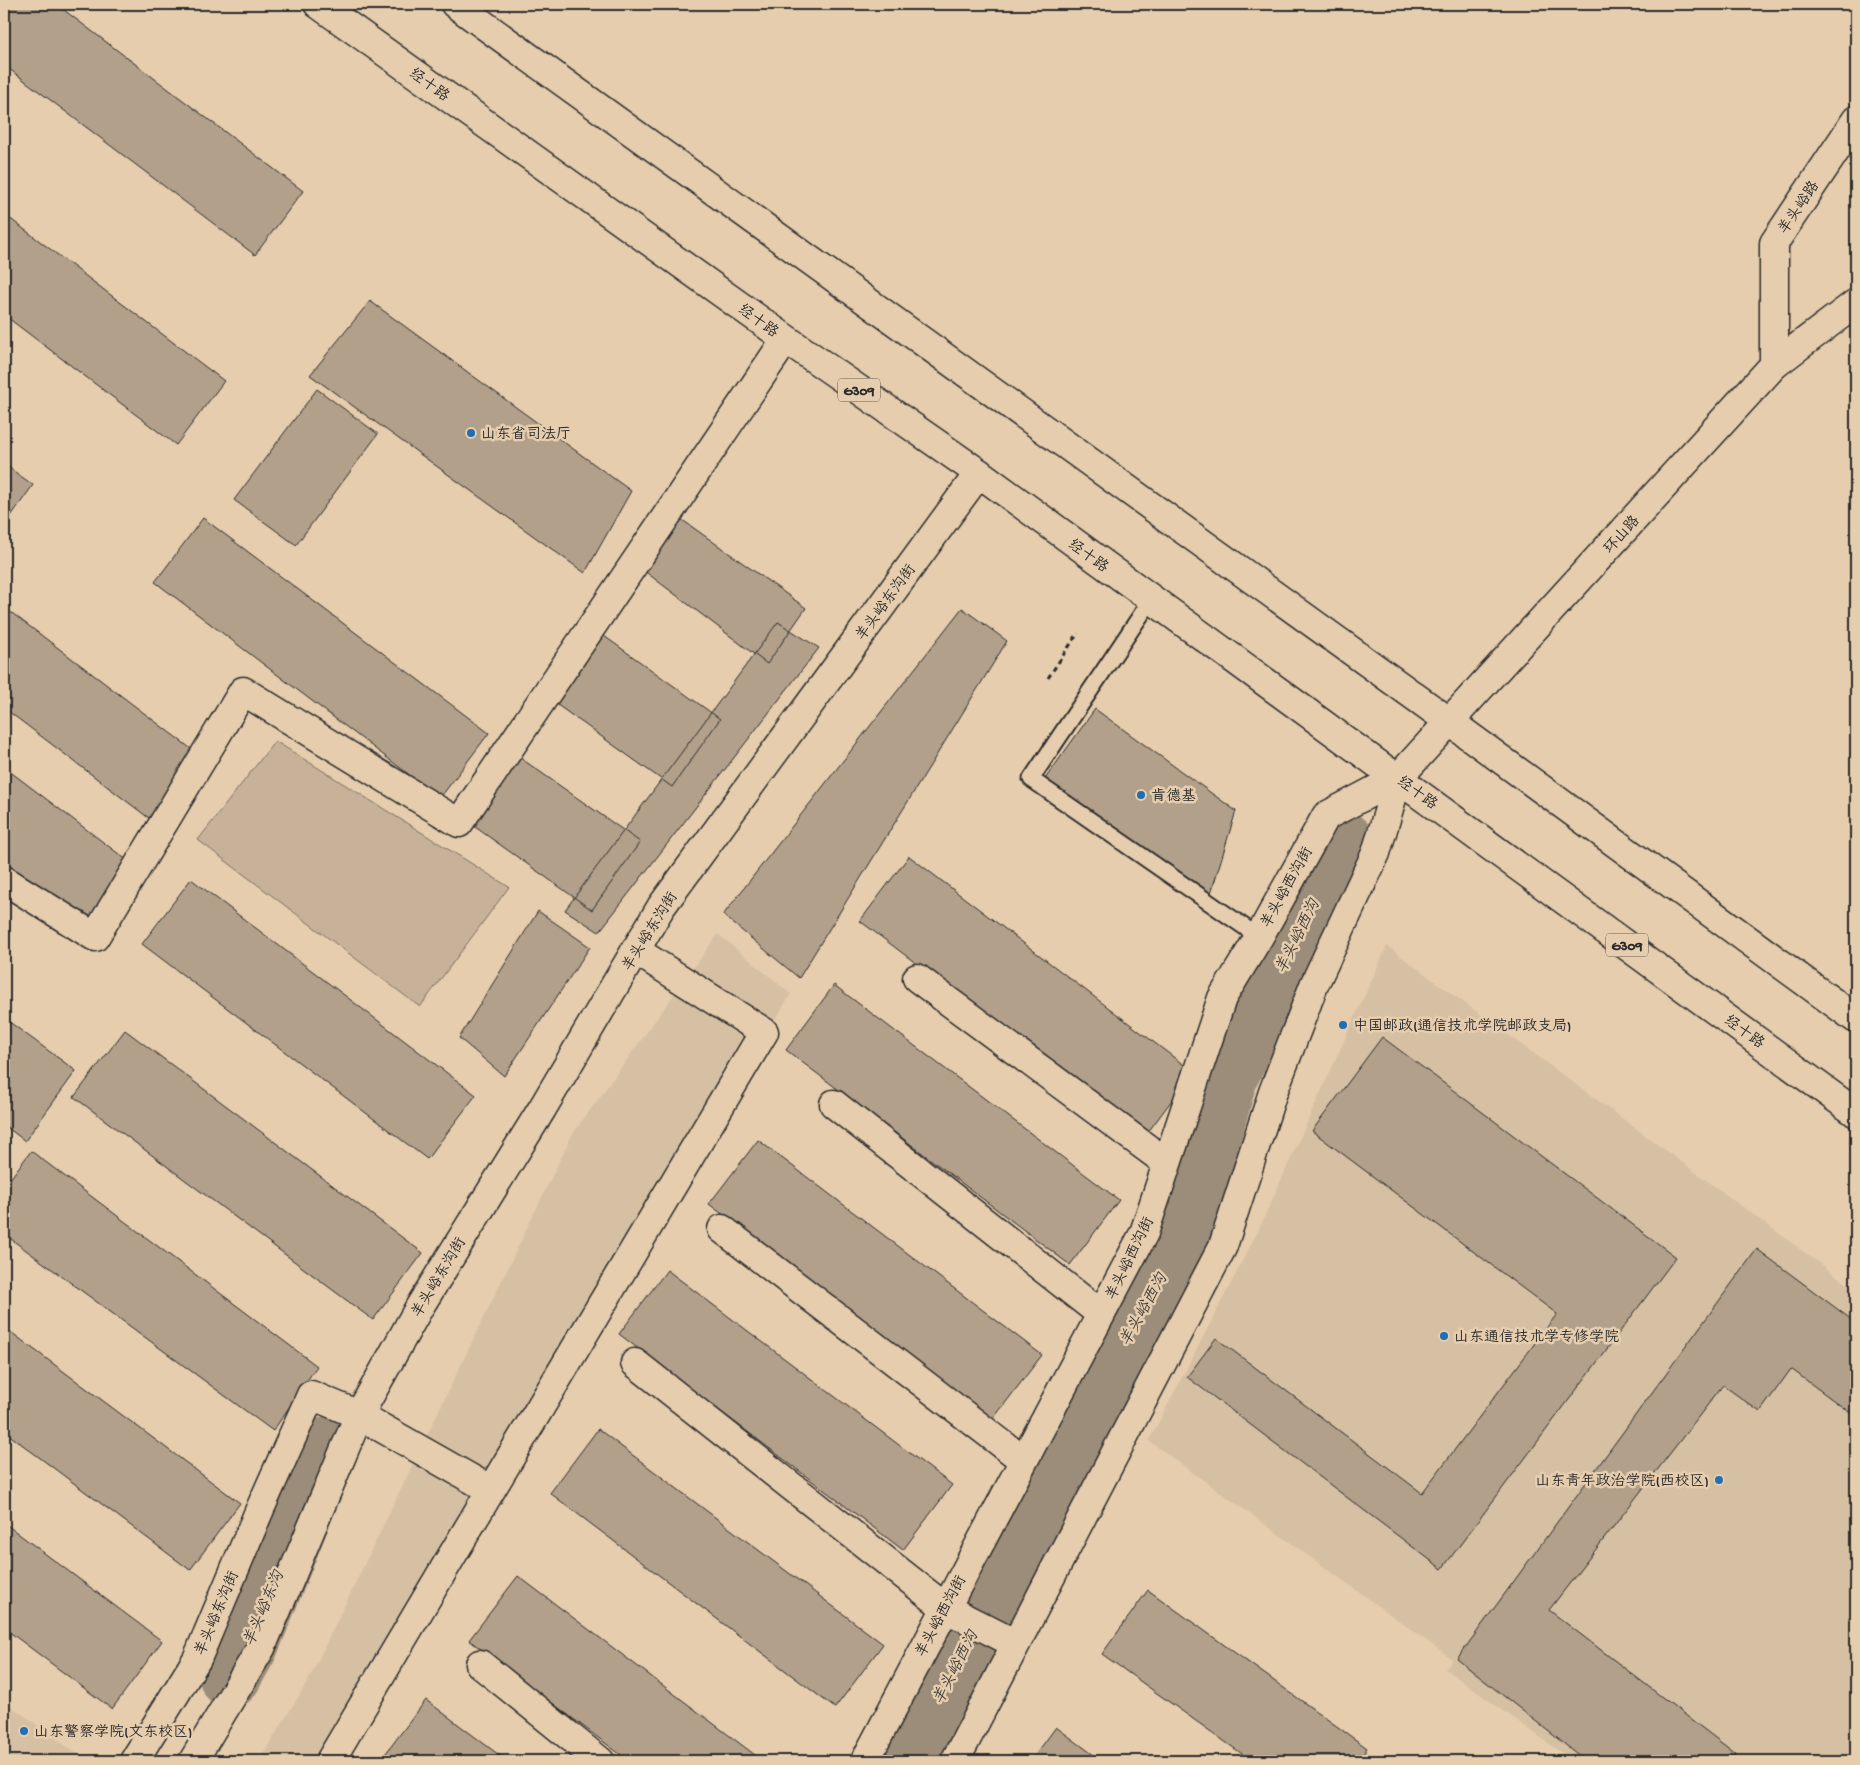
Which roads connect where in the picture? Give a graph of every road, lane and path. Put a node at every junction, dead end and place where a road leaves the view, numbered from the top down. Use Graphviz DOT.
graph roads {
  1 [pos="318,4"];
  2 [pos="455,4"];
  3 [pos="1856,120"];
  4 [pos="1856,303"];
  5 [pos="786,339"];
  6 [pos="1774,365"];
  7 [pos="979,473"];
  8 [pos="1151,600"];
  9 [pos="1078,632"];
  10 [pos="1048,678"];
  11 [pos="1450,722"];
  12 [pos="1398,778"];
  13 [pos="4,880"];
  14 [pos="1259,937"];
  15 [pos="636,950"];
  16 [pos="917,978"];
  17 [pos="1856,1019"];
  18 [pos="834,1104"];
  19 [pos="1856,1113"];
  20 [pos="1167,1162"];
  21 [pos="722,1229"];
  22 [pos="1101,1314"];
  23 [pos="634,1362"];
  24 [pos="359,1415"];
  25 [pos="1023,1460"];
  26 [pos="491,1490"];
  27 [pos="946,1609"];
  28 [pos="1015,1643"];
  29 [pos="480,1664"];
  30 [pos="134,1761"];
  31 [pos="193,1761"];
  32 [pos="330,1761"];
  33 [pos="600,1761"];
  34 [pos="865,1761"];
  35 [pos="956,1761"];
  1 -- 5 [label="main road, 经十路 / G309"];
  2 -- 11 [label="main road"];
  3 -- 6 [label="main road, 羊头峪路"];
  4 -- 6 [label="main road, 环山路"];
  5 -- 7 [label="main road, 经十路 / G309"];
  5 -- 13 [label="main road"];
  6 -- 11 [label="main road, 环山路"];
  7 -- 8 [label="main road, 经十路 / G309"];
  7 -- 15 [label="main road, 羊头峪东沟街"];
  8 -- 12 [label="main road, 经十路 / G309"];
  8 -- 14 [label="lane"];
  9 -- 10 [label="path"];
  11 -- 12 [label="main road, 环山路"];
  11 -- 17 [label="main road"];
  12 -- 14 [label="main road, 羊头峪西沟街"];
  12 -- 19 [label="main road, 经十路 / G309"];
  12 -- 28 [label="main road"];
  14 -- 20 [label="main road, 羊头峪西沟街"];
  15 -- 24 [label="main road, 羊头峪东沟街"];
  15 -- 26 [label="main road"];
  16 -- 20 [label="main road"];
  18 -- 22 [label="main road"];
  20 -- 22 [label="main road, 羊头峪西沟街"];
  21 -- 25 [label="main road"];
  22 -- 25 [label="main road, 羊头峪西沟街"];
  23 -- 27 [label="main road"];
  24 -- 26 [label="main road"];
  24 -- 30 [label="main road, 羊头峪东沟街"];
  24 -- 31 [label="main road, 羊头峪东沟街"];
  25 -- 27 [label="main road, 羊头峪西沟街"];
  26 -- 32 [label="main road"];
  27 -- 28 [label="main road"];
  27 -- 34 [label="main road, 羊头峪西沟街"];
  28 -- 35 [label="main road"];
  29 -- 33 [label="main road"];
}
